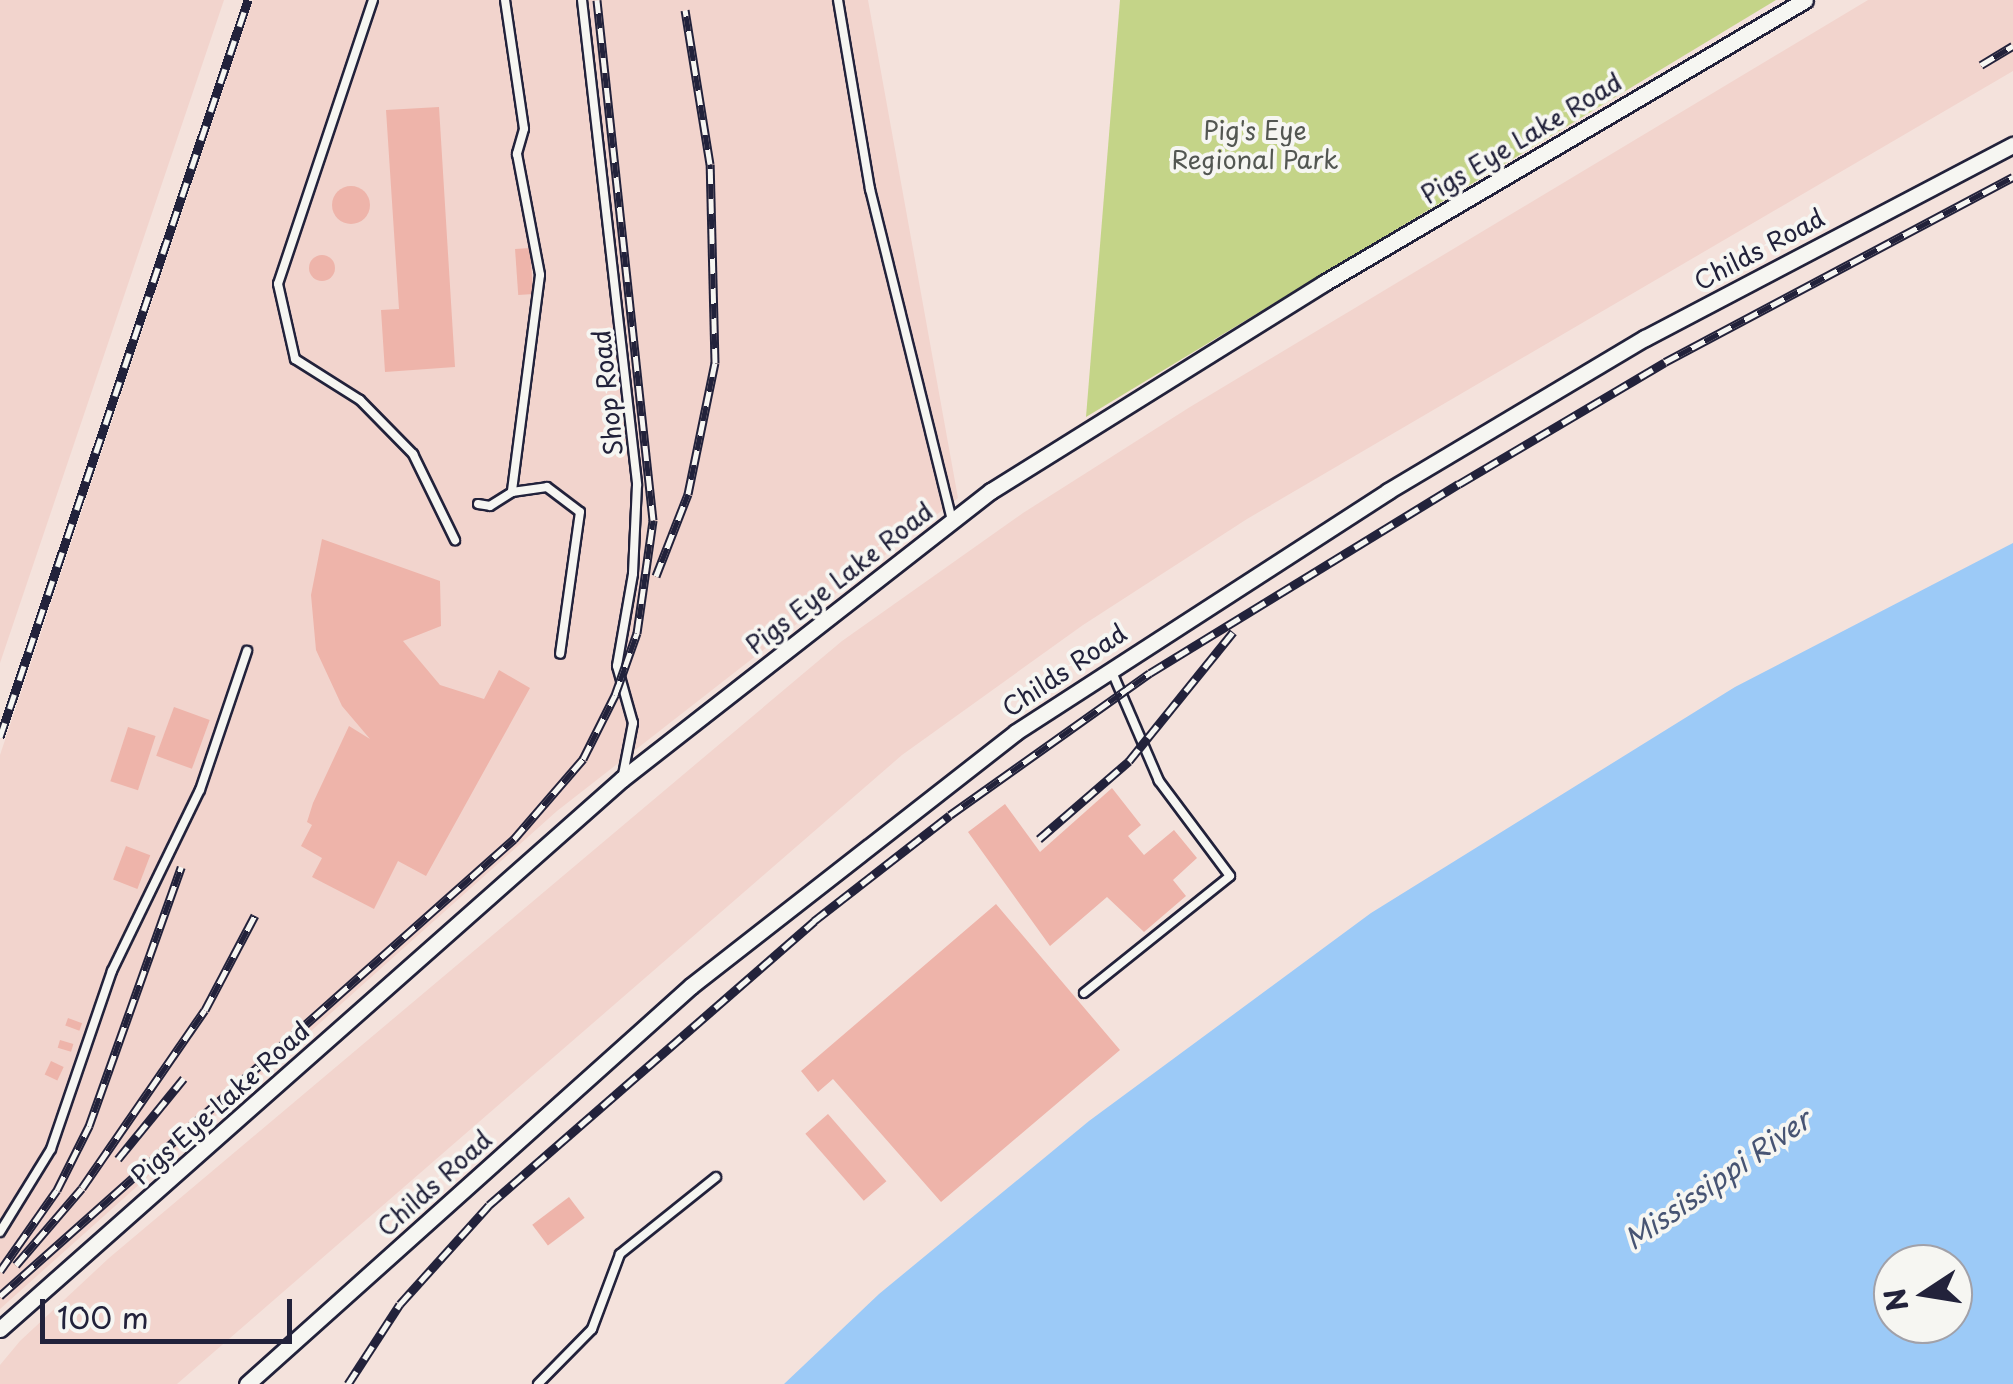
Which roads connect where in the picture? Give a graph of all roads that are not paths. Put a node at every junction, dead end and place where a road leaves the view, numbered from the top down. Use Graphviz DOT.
graph roads {
  1 [pos="373,0"];
  2 [pos="505,0"];
  3 [pos="582,0"];
  4 [pos="838,0"];
  5 [pos="1805,0"];
  6 [pos="2013,145"];
  7 [pos="512,492"];
  8 [pos="478,504"];
  9 [pos="952,521"];
  10 [pos="455,540"];
  11 [pos="247,651"];
  12 [pos="560,654"];
  13 [pos="1110,668"];
  14 [pos="622,779"];
  15 [pos="1084,993"];
  16 [pos="716,1176"];
  17 [pos="0,1232"];
  18 [pos="0,1328"];
  19 [pos="247,1384"];
  20 [pos="538,1384"];
  1 -- 10 [label="lane"];
  2 -- 7 [label="lane"];
  3 -- 14 [label="lane, Shop Road"];
  4 -- 9 [label="lane"];
  5 -- 9 [label="street, Pigs Eye Lake Road"];
  6 -- 13 [label="street, Childs Road"];
  7 -- 8 [label="lane"];
  7 -- 12 [label="lane"];
  9 -- 14 [label="street, Pigs Eye Lake Road"];
  11 -- 17 [label="lane"];
  13 -- 15 [label="lane"];
  13 -- 19 [label="street, Childs Road"];
  14 -- 18 [label="street, Pigs Eye Lake Road"];
  16 -- 20 [label="lane"];
}
